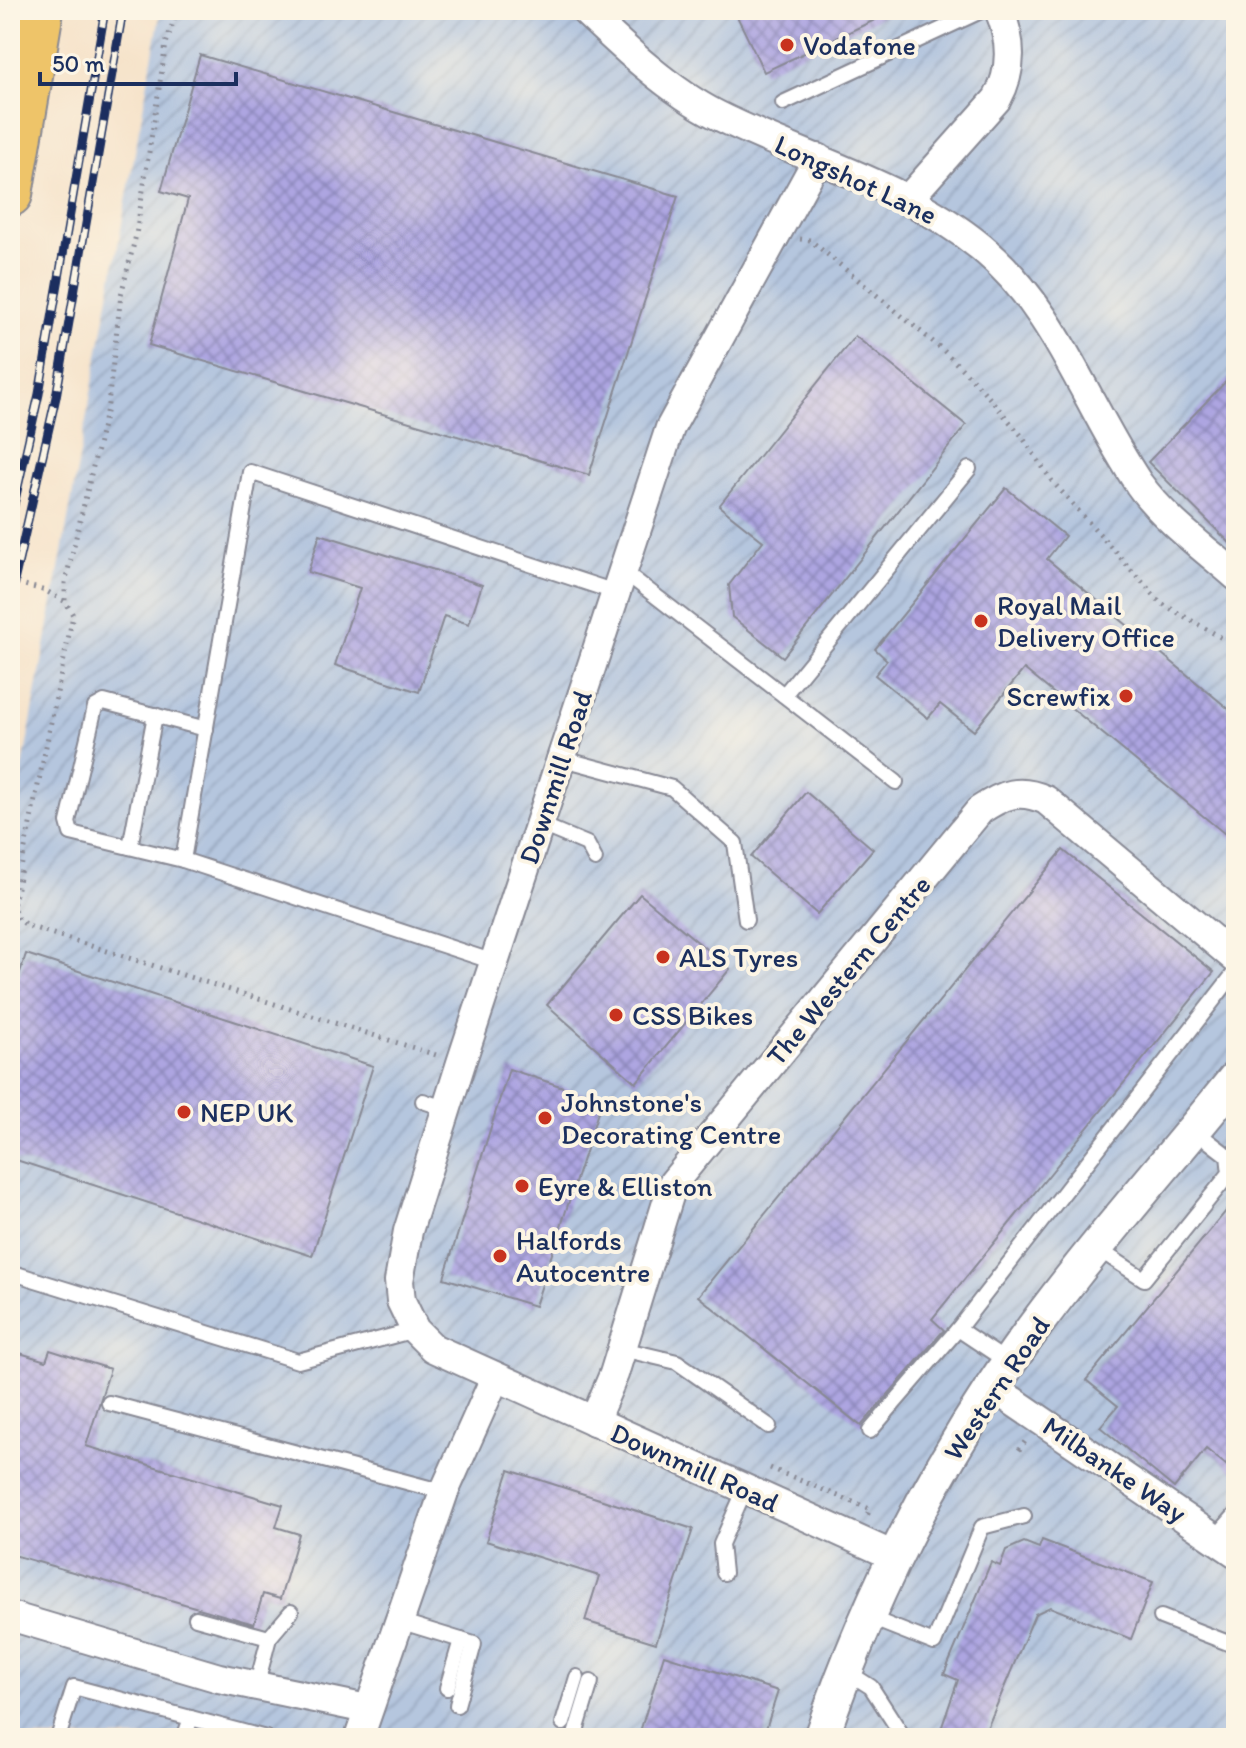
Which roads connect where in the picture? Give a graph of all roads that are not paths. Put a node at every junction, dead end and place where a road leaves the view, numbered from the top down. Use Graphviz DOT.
graph roads {
  1 [pos="41,10"];
  2 [pos="584,10"];
  3 [pos="983,10"];
  4 [pos="999,10"];
  5 [pos="783,103"];
  6 [pos="818,158"];
  7 [pos="10,194"];
  8 [pos="909,198"];
  9 [pos="969,469"];
  10 [pos="1236,576"];
  11 [pos="618,581"];
  12 [pos="784,695"];
  13 [pos="155,715"];
  14 [pos="206,729"];
  15 [pos="560,758"];
  16 [pos="896,782"];
  17 [pos="539,824"];
  18 [pos="130,847"];
  19 [pos="595,859"];
  20 [pos="183,860"];
  21 [pos="746,920"];
  22 [pos="1236,958"];
  23 [pos="494,962"];
  24 [pos="1236,971"];
  25 [pos="1234,1083"];
  26 [pos="1194,1130"];
  27 [pos="1098,1249"];
  28 [pos="10,1272"];
  29 [pos="958,1329"];
  30 [pos="415,1330"];
  31 [pos="622,1349"];
  32 [pos="1001,1375"];
  33 [pos="495,1378"];
  34 [pos="109,1403"];
  35 [pos="594,1421"];
  36 [pos="769,1426"];
  37 [pos="870,1431"];
  38 [pos="745,1489"];
  39 [pos="444,1492"];
  40 [pos="1236,1514"];
  41 [pos="1024,1516"];
  42 [pos="1226,1545"];
  43 [pos="894,1556"];
  44 [pos="724,1573"];
  45 [pos="291,1612"];
  46 [pos="10,1616"];
  47 [pos="866,1617"];
  48 [pos="1161,1617"];
  49 [pos="196,1618"];
  50 [pos="399,1621"];
  51 [pos="269,1638"];
  52 [pos="461,1640"];
  53 [pos="1236,1646"];
  54 [pos="844,1670"];
  55 [pos="256,1687"];
  56 [pos="447,1688"];
  57 [pos="457,1705"];
  58 [pos="367,1709"];
  59 [pos="191,1718"];
  60 [pos="563,1723"];
  61 [pos="58,1738"];
  62 [pos="184,1738"];
  63 [pos="266,1738"];
  64 [pos="359,1738"];
  65 [pos="574,1738"];
  66 [pos="821,1738"];
  67 [pos="904,1738"];
  1 -- 7 [label="highway"];
  2 -- 6 [label="street, Longshot Lane"];
  3 -- 5 [label="lane"];
  4 -- 8 [label="street"];
  6 -- 8 [label="street, Longshot Lane"];
  6 -- 11 [label="street, Downmill Road"];
  8 -- 10 [label="street, Longshot Lane"];
  9 -- 12 [label="lane"];
  11 -- 12 [label="lane"];
  11 -- 14 [label="lane"];
  11 -- 15 [label="street, Downmill Road"];
  12 -- 16 [label="lane"];
  13 -- 14 [label="lane"];
  13 -- 18 [label="lane"];
  13 -- 18 [label="lane"];
  14 -- 20 [label="lane"];
  15 -- 17 [label="street, Downmill Road"];
  15 -- 21 [label="lane"];
  17 -- 19 [label="lane"];
  17 -- 23 [label="street, Downmill Road"];
  18 -- 20 [label="lane"];
  20 -- 23 [label="lane"];
  22 -- 31 [label="street, The Western Centre"];
  23 -- 30 [label="street, Downmill Road"];
  24 -- 29 [label="lane"];
  25 -- 26 [label="street, Western Road"];
  26 -- 27 [label="street, Western Road"];
  26 -- 27 [label="lane"];
  27 -- 32 [label="street, Western Road"];
  28 -- 30 [label="lane"];
  29 -- 32 [label="lane"];
  29 -- 37 [label="lane"];
  30 -- 33 [label="street, Downmill Road"];
  31 -- 35 [label="street, The Western Centre"];
  31 -- 36 [label="lane"];
  32 -- 42 [label="street, Milbanke Way"];
  32 -- 43 [label="street, Western Road"];
  33 -- 35 [label="street, Downmill Road"];
  33 -- 39 [label="street"];
  34 -- 39 [label="lane"];
  35 -- 38 [label="street, Downmill Road"];
  38 -- 43 [label="street, Downmill Road"];
  38 -- 44 [label="lane"];
  39 -- 50 [label="street"];
  40 -- 42 [label="lane"];
  41 -- 47 [label="lane"];
  43 -- 47 [label="street, Western Road"];
  45 -- 51 [label="lane"];
  46 -- 55 [label="street"];
  47 -- 54 [label="street, Western Road"];
  48 -- 53 [label="lane"];
  49 -- 51 [label="lane"];
  50 -- 52 [label="lane"];
  50 -- 58 [label="street"];
  51 -- 55 [label="lane"];
  52 -- 56 [label="lane"];
  52 -- 57 [label="lane"];
  54 -- 66 [label="street, Western Road"];
  54 -- 67 [label="lane"];
  55 -- 58 [label="street"];
  58 -- 64 [label="street"];
  59 -- 61 [label="lane"];
  59 -- 62 [label="lane"];
  59 -- 63 [label="lane"];
  60 -- 65 [label="lane"];
}
